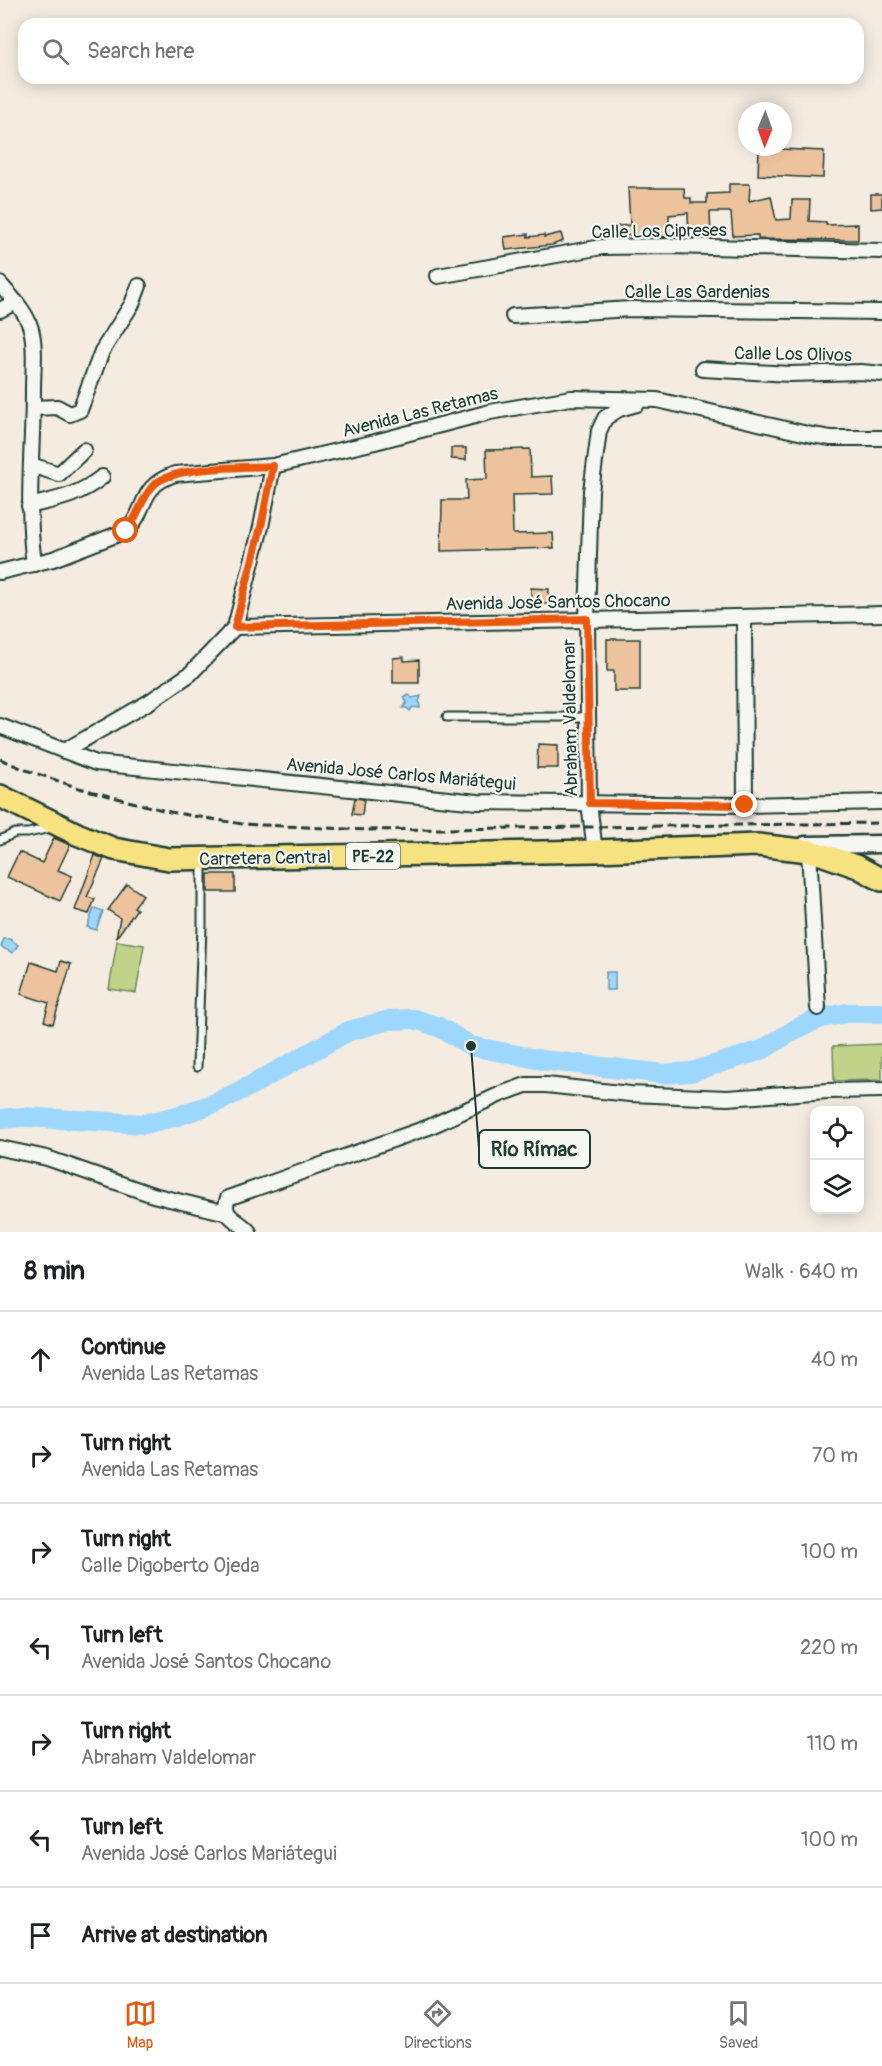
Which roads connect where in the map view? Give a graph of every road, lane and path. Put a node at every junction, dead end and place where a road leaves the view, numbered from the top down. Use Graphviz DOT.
graph roads {
  1 [pos="882,251"];
  2 [pos="438,276"];
  3 [pos="0,284"];
  4 [pos="139,286"];
  5 [pos="16,302"];
  6 [pos="0,310"];
  7 [pos="882,312"];
  8 [pos="513,316"];
  9 [pos="704,369"];
  10 [pos="882,374"];
  11 [pos="657,400"];
  12 [pos="33,408"];
  13 [pos="882,438"];
  14 [pos="84,450"];
  15 [pos="31,465"];
  16 [pos="273,466"];
  17 [pos="102,477"];
  18 [pos="29,506"];
  19 [pos="34,564"];
  20 [pos="0,572"];
  21 [pos="882,614"];
  22 [pos="744,617"];
  23 [pos="587,619"];
  24 [pos="235,627"];
  25 [pos="447,717"];
  26 [pos="588,717"];
  27 [pos="0,726"];
  28 [pos="64,751"];
  29 [pos="0,796"];
  30 [pos="882,802"];
  31 [pos="590,803"];
  32 [pos="745,805"];
  33 [pos="59,826"];
  34 [pos="0,840"];
  35 [pos="882,844"];
  36 [pos="758,845"];
  37 [pos="809,851"];
  38 [pos="595,852"];
  39 [pos="202,860"];
  40 [pos="882,880"];
  41 [pos="818,1008"];
  42 [pos="197,1067"];
  43 [pos="882,1090"];
  44 [pos="0,1148"];
  45 [pos="227,1214"];
  46 [pos="249,1232"];
  1 -- 2 [label="street, Calle Los Cipreses"];
  3 -- 5 [label="street"];
  4 -- 12 [label="street"];
  5 -- 6 [label="street"];
  5 -- 12 [label="street"];
  7 -- 8 [label="street, Calle Las Gardenias"];
  9 -- 10 [label="street, Calle Los Olivos"];
  11 -- 13 [label="street, Avenida Las Retamas"];
  11 -- 16 [label="street, Avenida Las Retamas"];
  11 -- 23 [label="street, Abraham Valdelomar"];
  12 -- 15 [label="street"];
  14 -- 15 [label="street"];
  15 -- 18 [label="street"];
  16 -- 19 [label="street, Avenida Las Retamas"];
  16 -- 24 [label="street"];
  17 -- 18 [label="street"];
  18 -- 19 [label="street"];
  19 -- 20 [label="street, Avenida Las Retamas"];
  21 -- 22 [label="street, Avenida José Santos Chocano"];
  22 -- 23 [label="street, Avenida José Santos Chocano"];
  22 -- 32 [label="street"];
  23 -- 24 [label="street, Avenida José Santos Chocano"];
  23 -- 26 [label="street, Abraham Valdelomar"];
  24 -- 28 [label="street"];
  25 -- 26 [label="lane"];
  26 -- 31 [label="street, Abraham Valdelomar"];
  27 -- 28 [label="street, Avenida José Carlos Mariátegui"];
  28 -- 31 [label="street, Avenida José Carlos Mariátegui"];
  29 -- 33 [label="highway, Carretera Central / PE-22"];
  30 -- 32 [label="street, Avenida José Carlos Mariátegui"];
  31 -- 32 [label="street, Avenida José Carlos Mariátegui"];
  31 -- 38 [label="street, Abraham Valdelomar"];
  33 -- 34 [label="lane"];
  33 -- 39 [label="highway, Carretera Central / PE-22"];
  35 -- 36 [label="street"];
  36 -- 37 [label="highway, PE-22"];
  36 -- 38 [label="highway, Carretera Central / PE-22"];
  37 -- 40 [label="highway, PE-22"];
  37 -- 41 [label="street"];
  38 -- 39 [label="highway, Carretera Central / PE-22"];
  39 -- 42 [label="lane"];
  43 -- 45 [label="street"];
  44 -- 45 [label="street"];
  45 -- 46 [label="street"];
}
